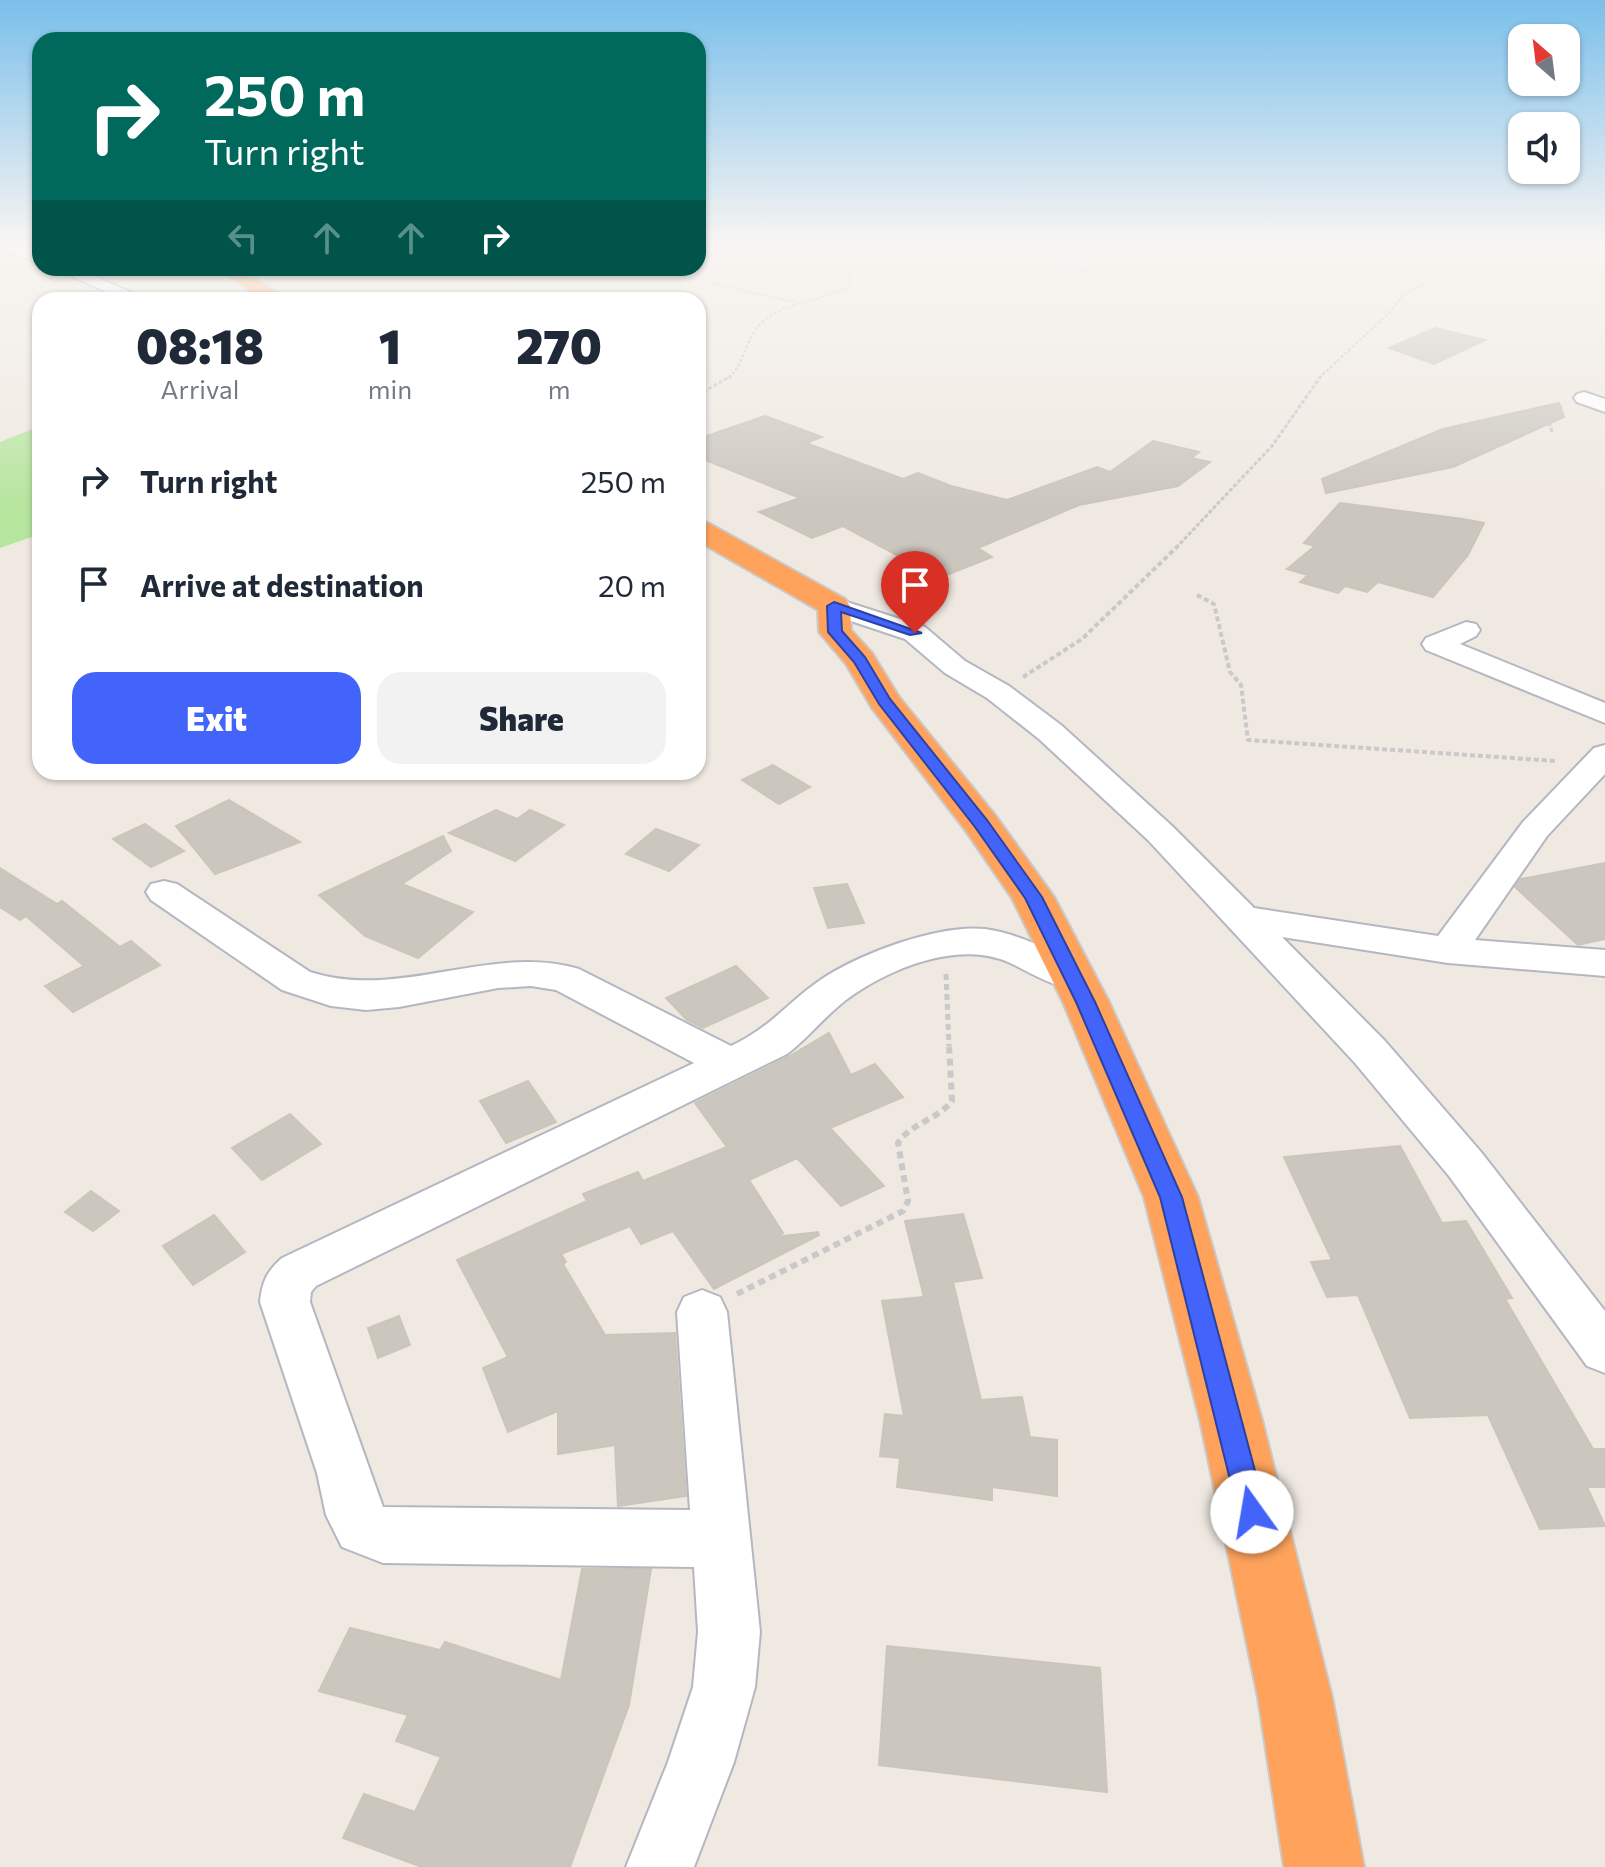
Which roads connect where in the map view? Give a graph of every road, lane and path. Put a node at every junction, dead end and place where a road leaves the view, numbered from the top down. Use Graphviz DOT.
graph roads {
  1 [pos="753,332"];
  2 [pos="1368,332"];
  3 [pos="706,390"];
  4 [pos="1584,398"];
  5 [pos="1605,406"];
  6 [pos="706,534"];
  7 [pos="1197,595"];
  8 [pos="834,606"];
  9 [pos="1466,630"];
  10 [pos="998,692"];
  11 [pos="1605,714"];
  12 [pos="1595,765"];
  13 [pos="164,892"];
  14 [pos="1245,919"];
  15 [pos="944,945"];
  16 [pos="1448,950"];
  17 [pos="1605,963"];
  18 [pos="1074,977"];
  19 [pos="731,1064"];
  20 [pos="702,1312"];
  21 [pos="1605,1350"];
  22 [pos="722,1539"];
  23 [pos="660,1867"];
  24 [pos="1324,1867"];
  1 -- 3 [label="path"];
  2 -- 10 [label="path"];
  4 -- 5 [label="street"];
  6 -- 8 [label="highway"];
  7 -- 12 [label="path"];
  8 -- 10 [label="street"];
  8 -- 18 [label="highway"];
  9 -- 11 [label="street"];
  10 -- 14 [label="street"];
  12 -- 16 [label="street"];
  13 -- 19 [label="street"];
  14 -- 16 [label="street"];
  14 -- 21 [label="street"];
  15 -- 18 [label="street"];
  15 -- 19 [label="street"];
  15 -- 20 [label="path"];
  16 -- 17 [label="street"];
  18 -- 24 [label="highway"];
  19 -- 22 [label="street"];
  20 -- 22 [label="street"];
  22 -- 23 [label="street"];
}
